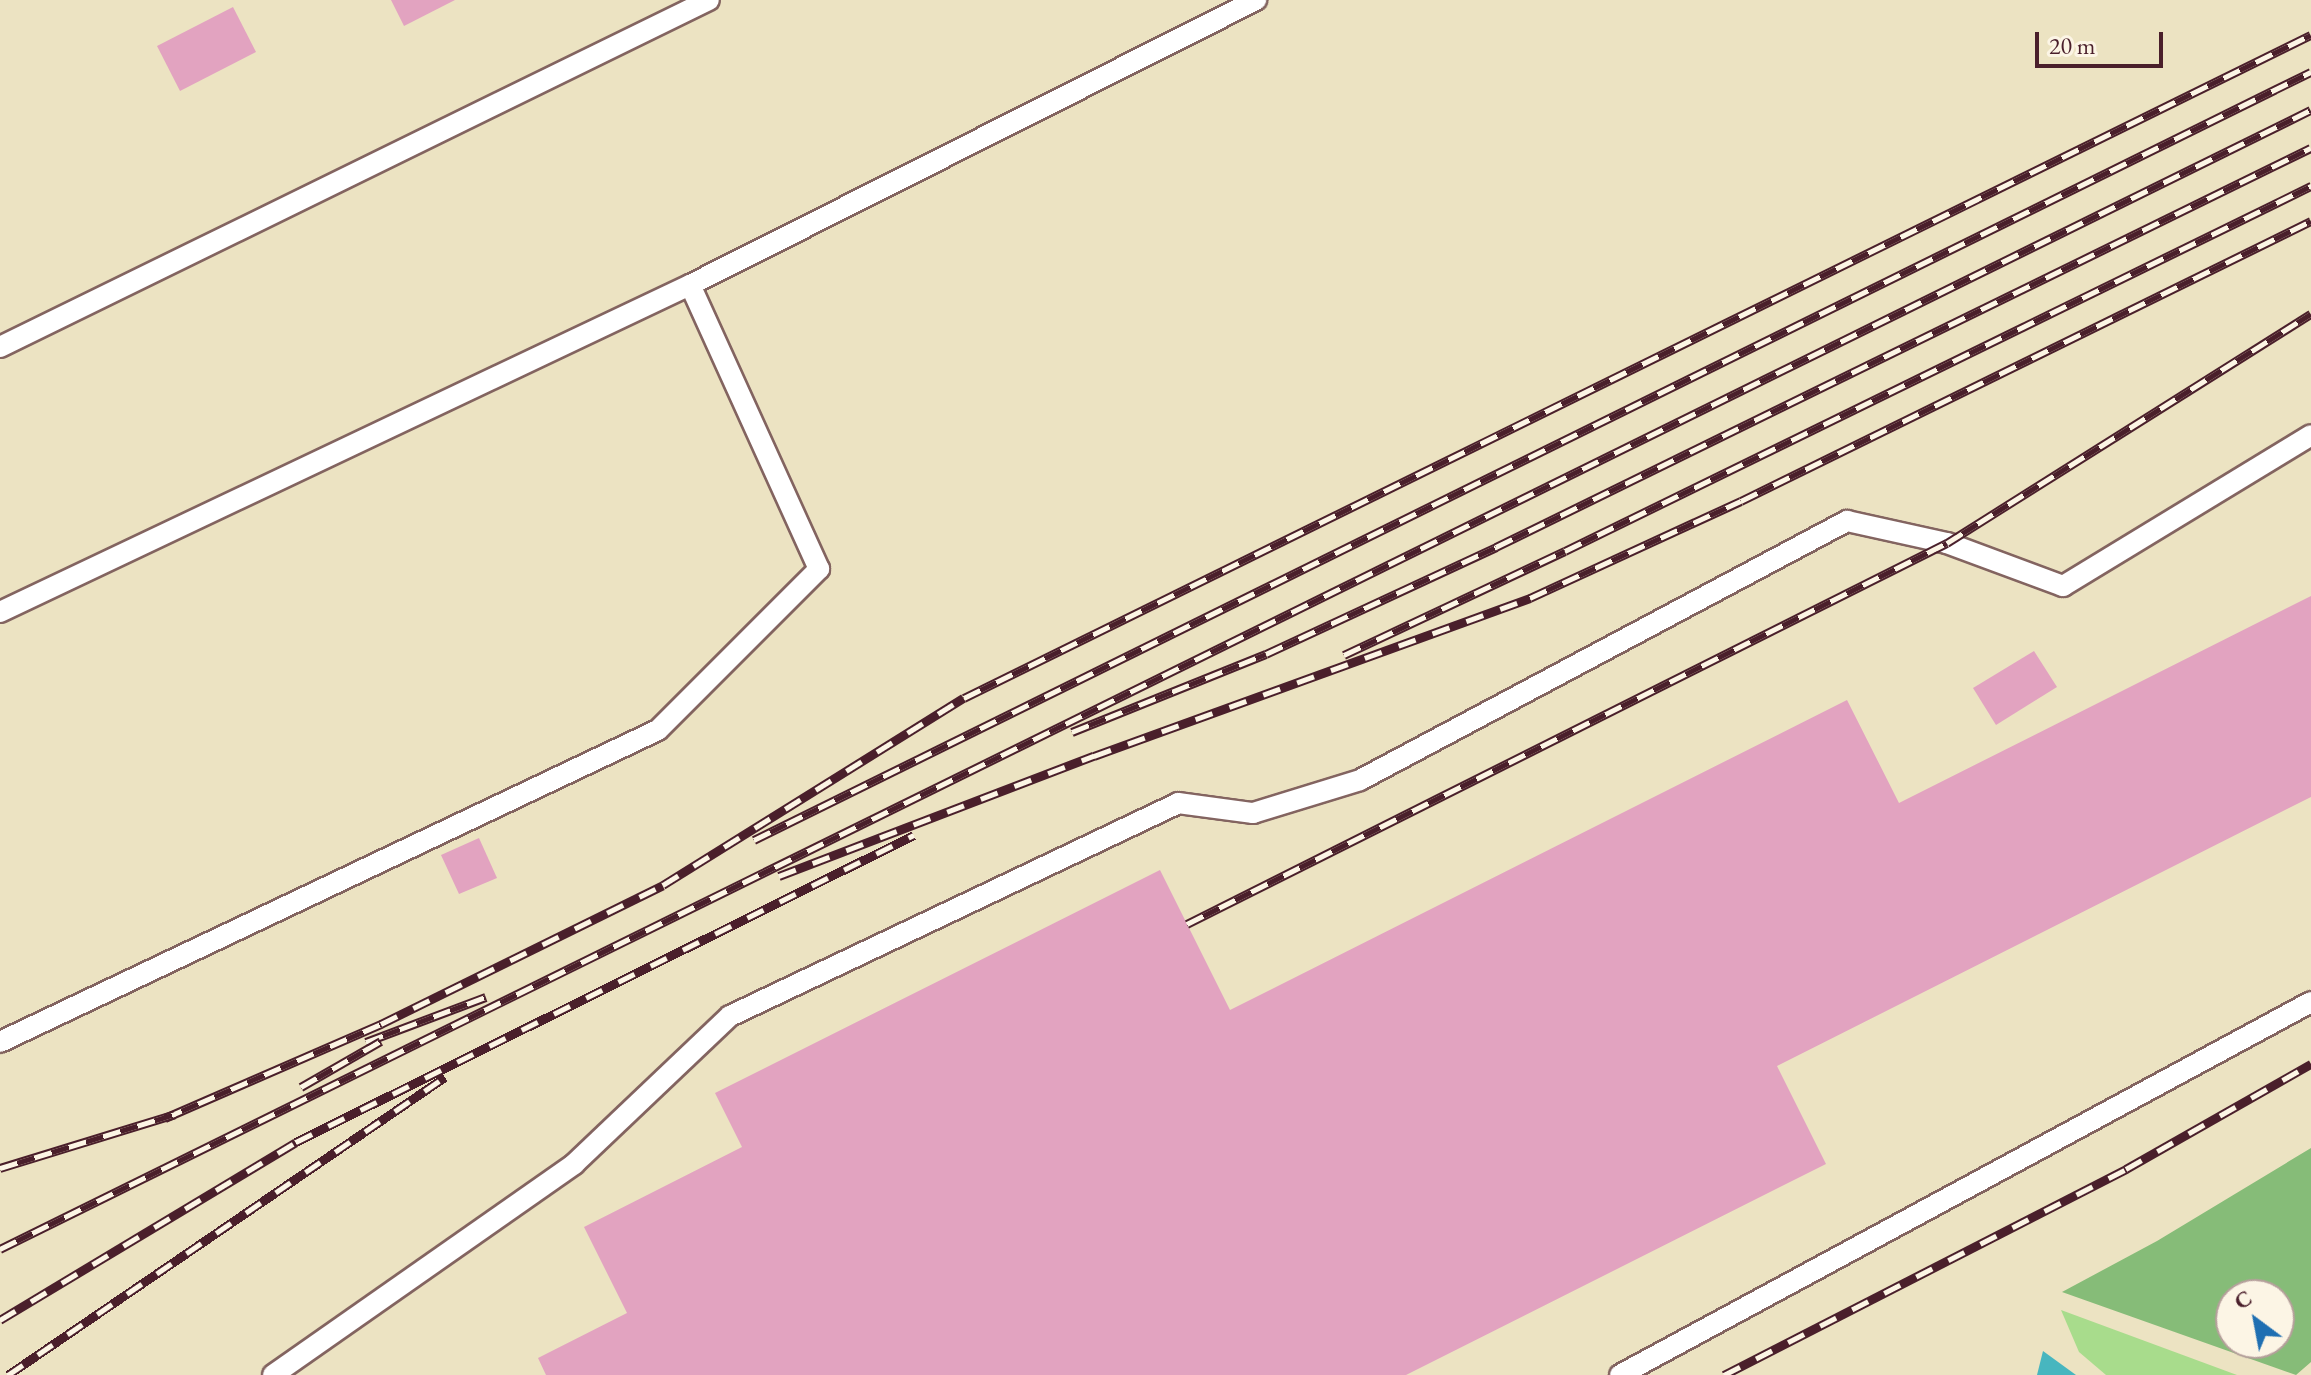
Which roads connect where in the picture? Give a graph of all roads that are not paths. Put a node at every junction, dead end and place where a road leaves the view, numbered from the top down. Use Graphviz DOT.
graph roads {
  1 [pos="709,0"];
  2 [pos="1256,0"];
  3 [pos="690,285"];
  4 [pos="0,347"];
  5 [pos="2311,435"];
  6 [pos="0,612"];
  7 [pos="2311,1002"];
  8 [pos="0,1042"];
  9 [pos="273,1375"];
  10 [pos="1620,1375"];
  1 -- 4 [label="lane"];
  2 -- 3 [label="lane"];
  3 -- 6 [label="lane"];
  3 -- 8 [label="lane"];
  5 -- 9 [label="lane"];
  7 -- 10 [label="lane"];
}
